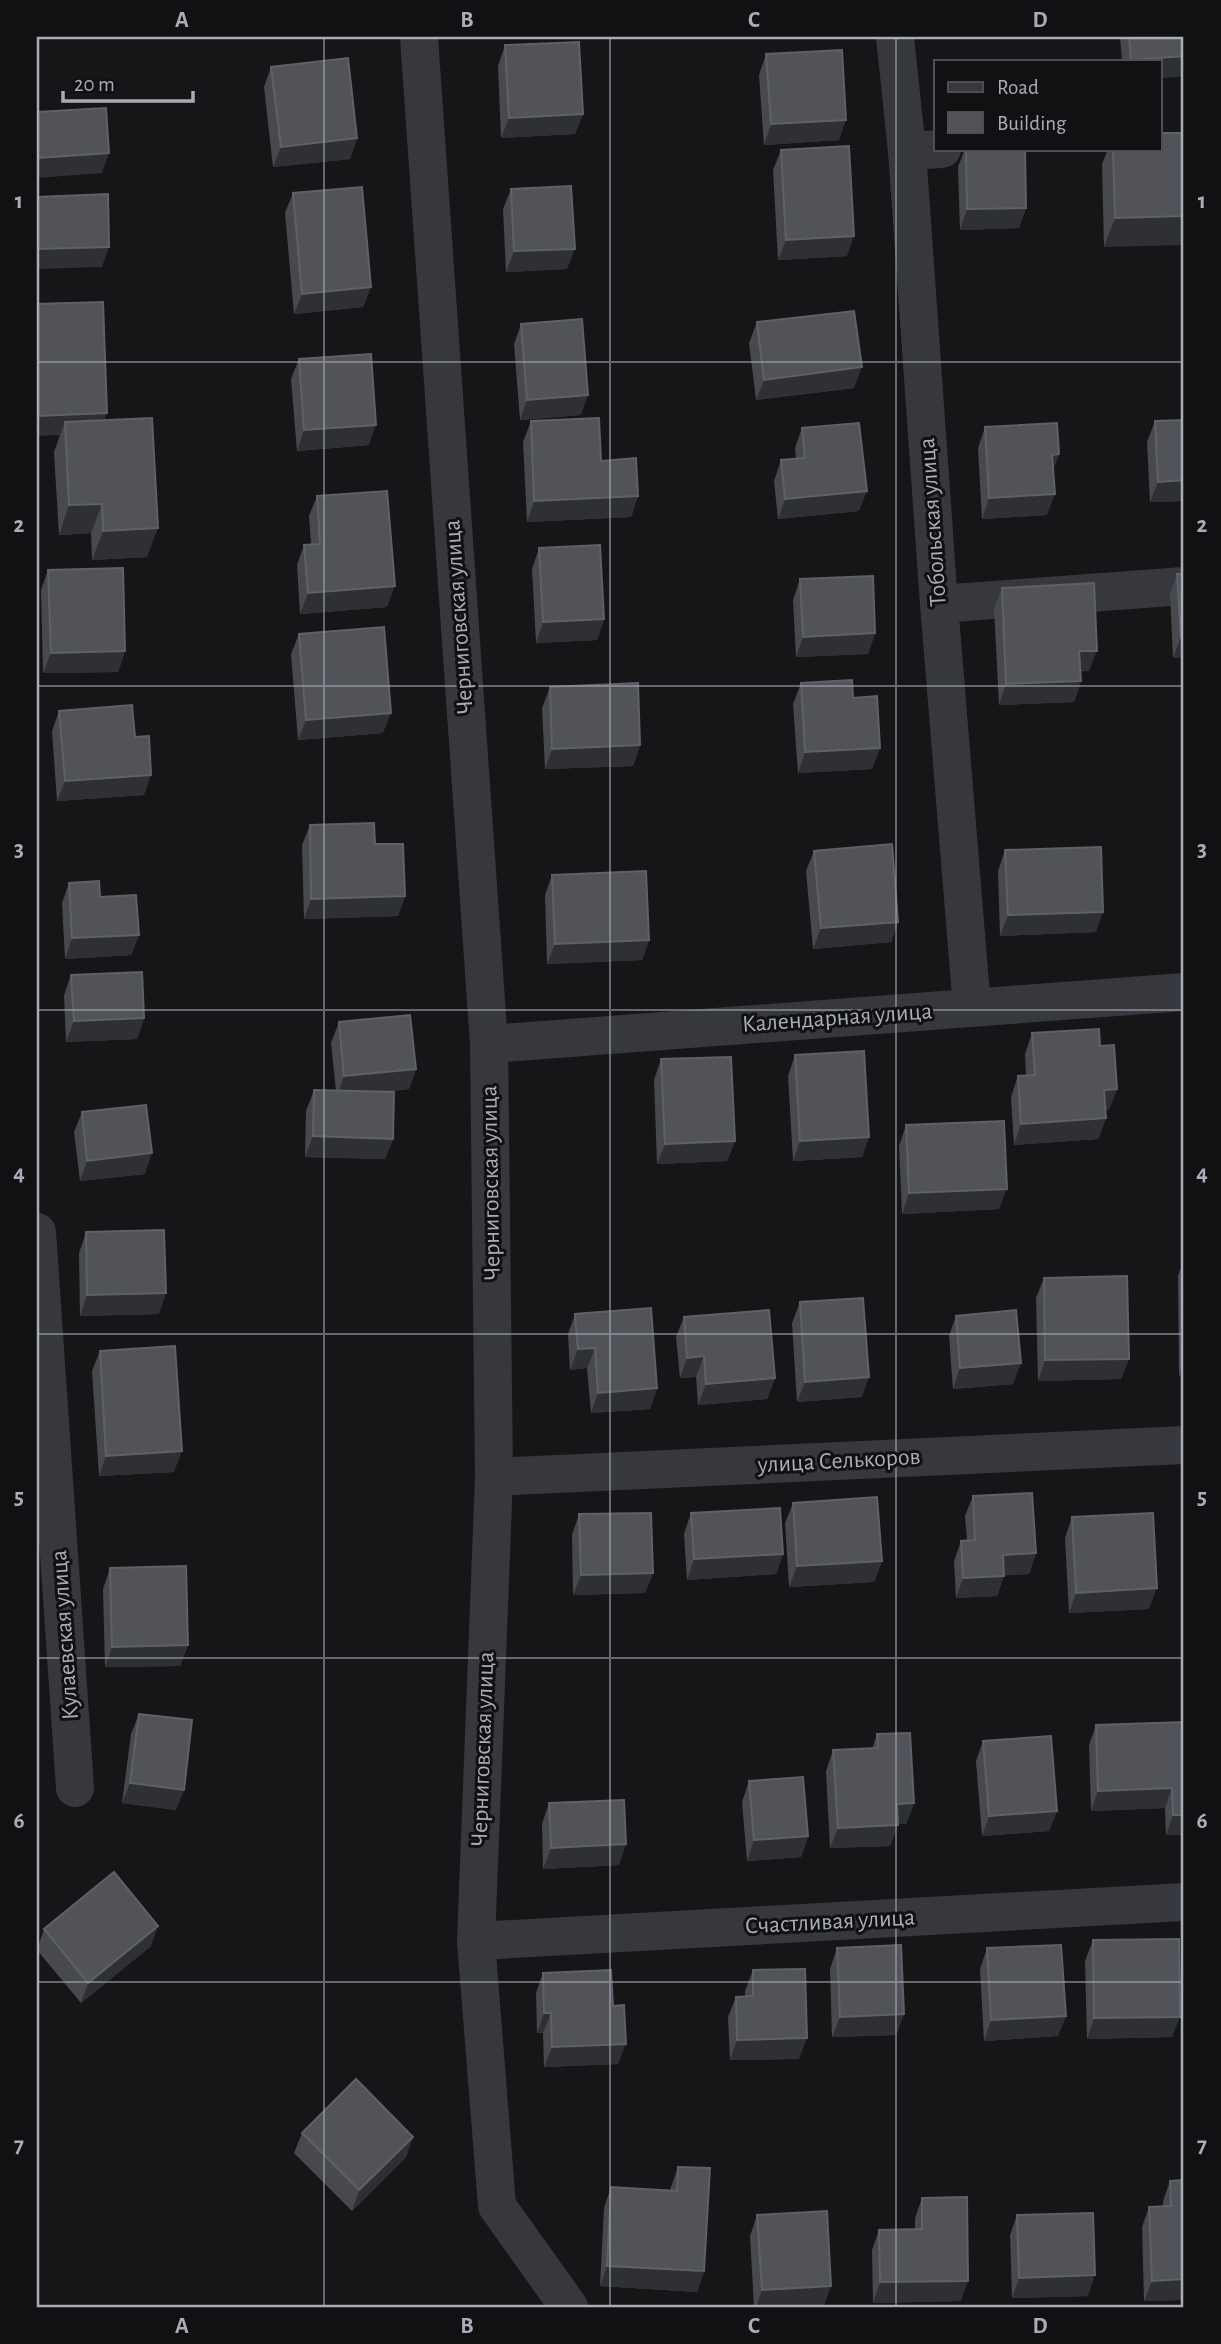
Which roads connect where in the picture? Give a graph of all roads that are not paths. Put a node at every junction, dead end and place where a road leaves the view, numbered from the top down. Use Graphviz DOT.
graph roads {
  1 [pos="419,37"];
  2 [pos="895,37"];
  3 [pos="924,150"];
  4 [pos="1184,586"];
  5 [pos="939,604"];
  6 [pos="1184,992"];
  7 [pos="972,1008"];
  8 [pos="489,1044"];
  9 [pos="37,1232"];
  10 [pos="1184,1445"];
  11 [pos="494,1477"];
  12 [pos="75,1788"];
  13 [pos="1184,1902"];
  14 [pos="476,1941"];
  15 [pos="569,2307"];
  1 -- 8 [label="street, Черниговская улица"];
  2 -- 3 [label="street, Тобольская улица"];
  3 -- 5 [label="street, Тобольская улица"];
  4 -- 5 [label="street"];
  5 -- 7 [label="street, Тобольская улица"];
  6 -- 7 [label="street, Календарная улица"];
  7 -- 8 [label="street, Календарная улица"];
  8 -- 11 [label="street, Черниговская улица"];
  9 -- 12 [label="street, Кулаевская улица"];
  10 -- 11 [label="street, улица Селькоров"];
  11 -- 14 [label="street, Черниговская улица"];
  13 -- 14 [label="street, Счастливая улица"];
  14 -- 15 [label="street, Черниговская улица"];
}
